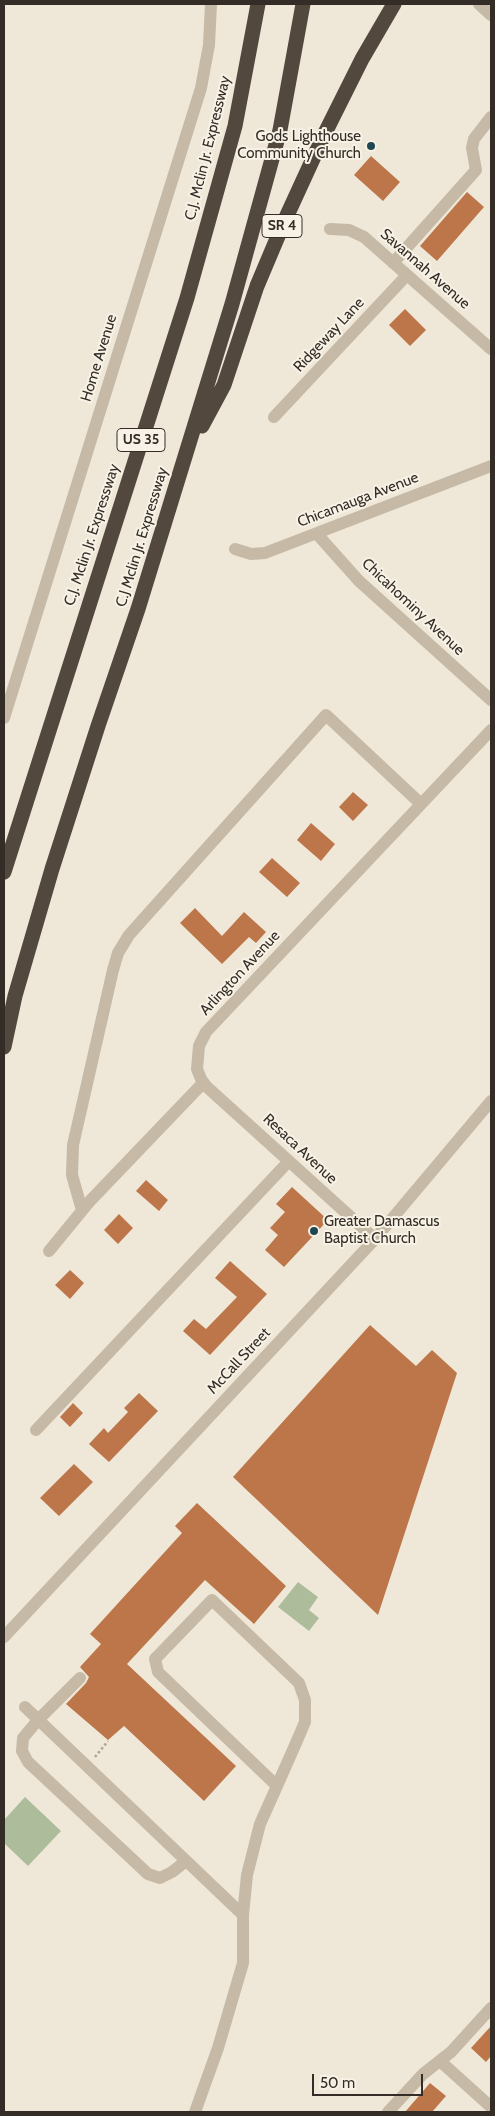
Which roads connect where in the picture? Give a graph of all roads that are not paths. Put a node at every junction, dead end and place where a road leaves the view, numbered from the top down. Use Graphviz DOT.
graph roads {
  1 [pos="211,4"];
  2 [pos="258,4"];
  3 [pos="303,4"];
  4 [pos="394,4"];
  5 [pos="479,4"];
  6 [pos="491,15"];
  7 [pos="491,117"];
  8 [pos="330,229"];
  9 [pos="393,263"];
  10 [pos="407,275"];
  11 [pos="491,349"];
  12 [pos="274,417"];
  13 [pos="186,454"];
  14 [pos="491,466"];
  15 [pos="317,534"];
  16 [pos="235,549"];
  17 [pos="491,700"];
  18 [pos="4,718"];
  19 [pos="491,730"];
  20 [pos="421,804"];
  21 [pos="4,872"];
  22 [pos="4,1047"];
  23 [pos="204,1083"];
  24 [pos="491,1101"];
  25 [pos="289,1161"];
  26 [pos="82,1210"];
  27 [pos="375,1239"];
  28 [pos="49,1251"];
  29 [pos="36,1430"];
  30 [pos="4,1637"];
  31 [pos="80,1678"];
  32 [pos="24,1707"];
  33 [pos="38,1720"];
  34 [pos="277,1786"];
  35 [pos="186,1861"];
  36 [pos="243,1915"];
  37 [pos="491,2008"];
  38 [pos="440,2061"];
  39 [pos="491,2107"];
  40 [pos="195,2112"];
  41 [pos="388,2112"];
  1 -- 18 [label="street, Home Avenue"];
  2 -- 21 [label="highway, C.J. Mclin Jr. Expressway / US 35"];
  3 -- 13 [label="highway, C.J Mclin Jr. Expressway / US 35"];
  4 -- 13 [label="highway, SR 4"];
  5 -- 6 [label="street"];
  7 -- 9 [label="street"];
  8 -- 9 [label="street, Savannah Avenue"];
  9 -- 10 [label="street, Savannah Avenue"];
  10 -- 11 [label="street, Savannah Avenue"];
  10 -- 12 [label="street, Ridgeway Lane"];
  13 -- 22 [label="highway, C.J Mclin Jr. Expressway / US 35"];
  14 -- 15 [label="street, Chicamauga Avenue"];
  15 -- 16 [label="street, Chicamauga Avenue"];
  15 -- 17 [label="street, Chicahominy Avenue"];
  19 -- 20 [label="street, Arlington Avenue"];
  20 -- 23 [label="street, Arlington Avenue"];
  20 -- 26 [label="street"];
  23 -- 25 [label="street, Resaca Avenue"];
  23 -- 26 [label="street"];
  24 -- 27 [label="street, McCall Street"];
  25 -- 27 [label="street, Resaca Avenue"];
  25 -- 29 [label="street"];
  26 -- 28 [label="street"];
  27 -- 30 [label="street, McCall Street"];
  31 -- 33 [label="street"];
  32 -- 33 [label="street"];
  33 -- 35 [label="street"];
  33 -- 35 [label="street"];
  34 -- 34 [label="street"];
  34 -- 36 [label="street"];
  35 -- 36 [label="street"];
  36 -- 40 [label="street"];
  37 -- 38 [label="street"];
  38 -- 39 [label="street"];
  38 -- 41 [label="street"];
}
